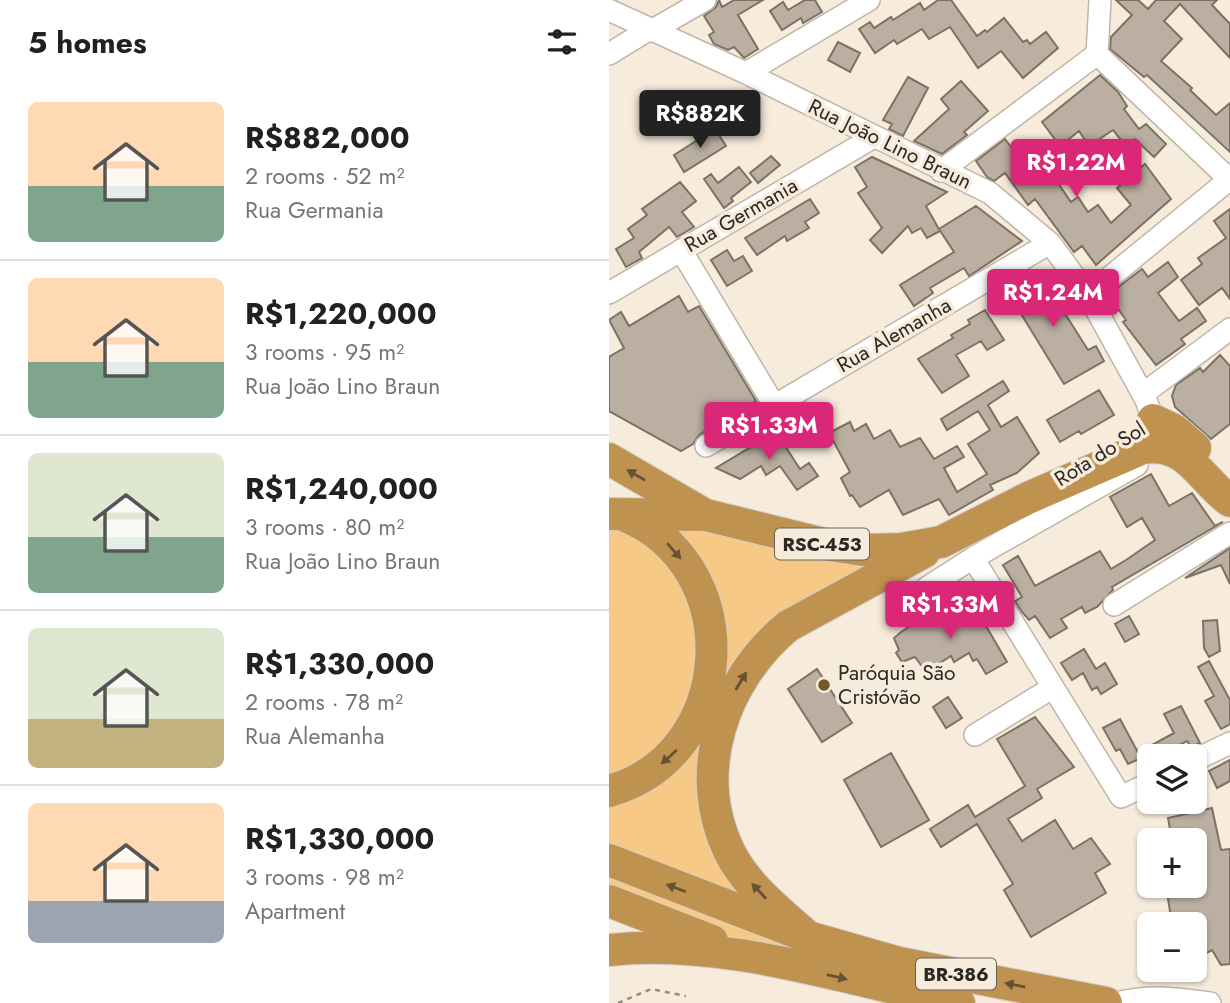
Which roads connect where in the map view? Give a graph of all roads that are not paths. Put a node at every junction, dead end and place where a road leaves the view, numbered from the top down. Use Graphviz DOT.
graph roads {
  1 [pos="705,0"];
  2 [pos="869,0"];
  3 [pos="1100,0"];
  4 [pos="609,10"];
  5 [pos="650,31"];
  6 [pos="609,54"];
  7 [pos="1097,54"];
  8 [pos="747,73"];
  9 [pos="874,137"];
  10 [pos="941,171"];
  11 [pos="1230,179"];
  12 [pos="1050,243"];
  13 [pos="681,250"];
  14 [pos="609,293"];
  15 [pos="1088,295"];
  16 [pos="1230,329"];
  17 [pos="774,405"];
  18 [pos="1154,420"];
  19 [pos="706,446"];
  20 [pos="609,459"];
  21 [pos="1193,465"];
  22 [pos="1230,489"];
  23 [pos="1028,498"];
  24 [pos="1230,501"];
  25 [pos="614,514"];
  26 [pos="706,515"];
  27 [pos="1230,533"];
  28 [pos="941,542"];
  29 [pos="973,558"];
  30 [pos="926,588"];
  31 [pos="1114,606"];
  32 [pos="1052,688"];
  33 [pos="975,735"];
  34 [pos="1230,743"];
  35 [pos="1207,754"];
  36 [pos="1137,789"];
  37 [pos="609,791"];
  38 [pos="609,860"];
  39 [pos="609,901"];
  40 [pos="808,937"];
  41 [pos="609,950"];
  42 [pos="770,962"];
  43 [pos="907,996"];
  44 [pos="959,1003"];
  45 [pos="1106,1003"];
  46 [pos="1117,1003"];
  47 [pos="1210,1003"];
  1 -- 5 [label="street"];
  2 -- 8 [label="street"];
  3 -- 7 [label="street"];
  4 -- 5 [label="street, Rua João Lino Braun"];
  5 -- 6 [label="street"];
  5 -- 8 [label="street, Rua João Lino Braun"];
  7 -- 10 [label="street"];
  7 -- 11 [label="street"];
  8 -- 9 [label="street, Rua João Lino Braun"];
  9 -- 10 [label="street, Rua João Lino Braun"];
  9 -- 13 [label="street, Rua Germania"];
  10 -- 12 [label="street, Rua João Lino Braun"];
  11 -- 15 [label="street"];
  12 -- 15 [label="street, Rua João Lino Braun"];
  12 -- 17 [label="street, Rua Alemanha"];
  13 -- 14 [label="street, Rua Germania"];
  13 -- 17 [label="street"];
  15 -- 18 [label="street, Rua João Lino Braun"];
  16 -- 18 [label="street"];
  17 -- 19 [label="street, Rua Alemanha"];
  18 -- 21 [label="highway, Rota do Sol"];
  18 -- 22 [label="highway, Rota do Sol"];
  18 -- 23 [label="highway, Rota do Sol / RSC-453"];
  18 -- 23 [label="highway, Rota do Sol / RSC-453"];
  26 -- 20 [label="highway, one-way"];
  21 -- 24 [label="highway, Rota do Sol"];
  21 -- 29 [label="street"];
  23 -- 28 [label="highway, Rota do Sol / RSC-453"];
  25 -- 26 [label="highway, Rota do Sol / RSC-453"];
  25 -- 37 [label="highway, one-way"];
  26 -- 28 [label="highway, Rota do Sol / RSC-453"];
  27 -- 31 [label="street"];
  40 -- 28 [label="highway, one-way"];
  29 -- 30 [label="street"];
  29 -- 32 [label="street"];
  32 -- 33 [label="street"];
  32 -- 36 [label="street"];
  34 -- 35 [label="street"];
  40 -- 38 [label="highway, BR-386, one-way"];
  39 -- 42 [label="highway, BR-386"];
  45 -- 40 [label="highway, BR-386, one-way"];
  41 -- 42 [label="highway"];
  42 -- 43 [label="highway, BR-386, one-way"];
  43 -- 44 [label="highway, BR-386"];
  46 -- 47 [label="street"];
}
